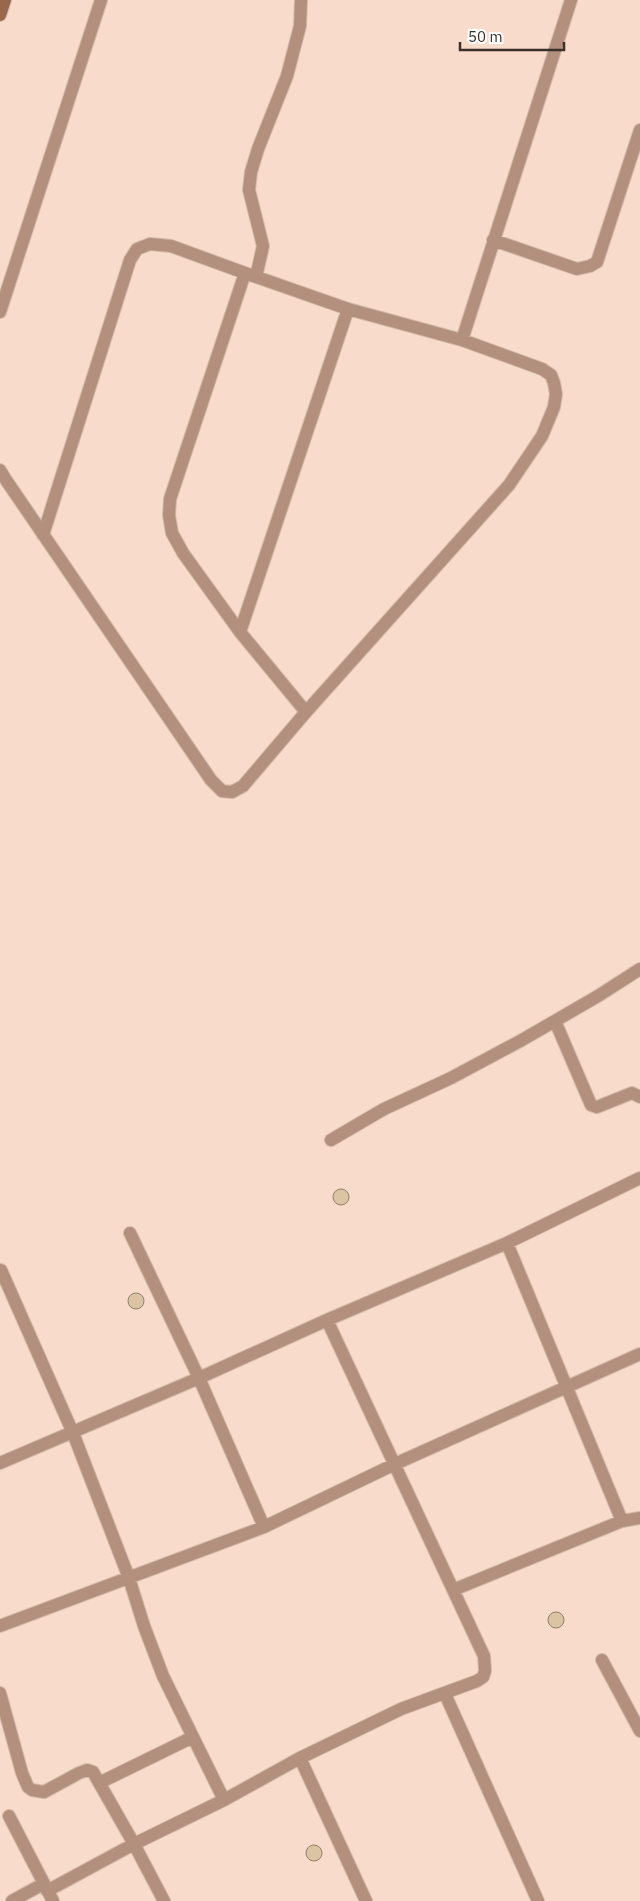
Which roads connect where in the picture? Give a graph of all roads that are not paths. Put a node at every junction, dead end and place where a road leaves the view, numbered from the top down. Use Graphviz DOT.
graph roads {
  1 [pos="5,0"];
  2 [pos="101,0"];
  3 [pos="301,0"];
  4 [pos="571,0"];
  5 [pos="0,15"];
  6 [pos="640,130"];
  7 [pos="493,240"];
  8 [pos="250,275"];
  9 [pos="348,309"];
  10 [pos="0,312"];
  11 [pos="462,340"];
  12 [pos="0,470"];
  13 [pos="43,535"];
  14 [pos="240,632"];
  15 [pos="306,712"];
  16 [pos="640,969"];
  17 [pos="554,1021"];
  18 [pos="640,1097"];
  19 [pos="331,1140"];
  20 [pos="640,1178"];
  21 [pos="130,1233"];
  22 [pos="506,1243"];
  23 [pos="1,1270"];
  24 [pos="327,1320"];
  25 [pos="640,1354"];
  26 [pos="199,1378"];
  27 [pos="566,1386"];
  28 [pos="72,1433"];
  29 [pos="0,1463"];
  30 [pos="395,1464"];
  31 [pos="640,1518"];
  32 [pos="622,1521"];
  33 [pos="264,1528"];
  34 [pos="130,1578"];
  35 [pos="453,1590"];
  36 [pos="0,1626"];
  37 [pos="602,1660"];
  38 [pos="0,1693"];
  39 [pos="445,1694"];
  40 [pos="640,1731"];
  41 [pos="193,1737"];
  42 [pos="300,1758"];
  43 [pos="100,1783"];
  44 [pos="224,1800"];
  45 [pos="9,1816"];
  46 [pos="134,1844"];
  47 [pos="48,1892"];
  48 [pos="12,1901"];
  49 [pos="164,1901"];
  50 [pos="366,1901"];
  51 [pos="538,1901"];
  1 -- 5 [label="street"];
  2 -- 10 [label="street"];
  3 -- 8 [label="street"];
  4 -- 7 [label="street"];
  6 -- 7 [label="street"];
  7 -- 11 [label="street"];
  8 -- 9 [label="street"];
  8 -- 13 [label="street"];
  8 -- 14 [label="street"];
  9 -- 11 [label="street"];
  9 -- 14 [label="street"];
  11 -- 15 [label="street"];
  12 -- 13 [label="street"];
  13 -- 15 [label="street"];
  14 -- 15 [label="street"];
  16 -- 17 [label="street"];
  17 -- 18 [label="street"];
  17 -- 19 [label="street"];
  20 -- 22 [label="street"];
  21 -- 26 [label="street"];
  22 -- 24 [label="street"];
  22 -- 27 [label="street"];
  23 -- 28 [label="street"];
  24 -- 26 [label="street"];
  24 -- 30 [label="street"];
  25 -- 27 [label="street"];
  26 -- 28 [label="street"];
  26 -- 33 [label="street"];
  27 -- 30 [label="street"];
  27 -- 32 [label="street"];
  28 -- 29 [label="street"];
  28 -- 34 [label="street"];
  30 -- 33 [label="street"];
  30 -- 35 [label="street"];
  31 -- 32 [label="street"];
  32 -- 35 [label="street"];
  33 -- 34 [label="street"];
  34 -- 36 [label="street"];
  34 -- 41 [label="street"];
  35 -- 39 [label="street"];
  37 -- 40 [label="street"];
  38 -- 43 [label="street"];
  39 -- 42 [label="street"];
  39 -- 51 [label="street"];
  41 -- 43 [label="street"];
  41 -- 44 [label="street"];
  42 -- 44 [label="street"];
  42 -- 50 [label="street"];
  43 -- 46 [label="street"];
  44 -- 46 [label="street"];
  45 -- 47 [label="street"];
  46 -- 47 [label="street"];
  46 -- 49 [label="street"];
  47 -- 48 [label="street"];
}
